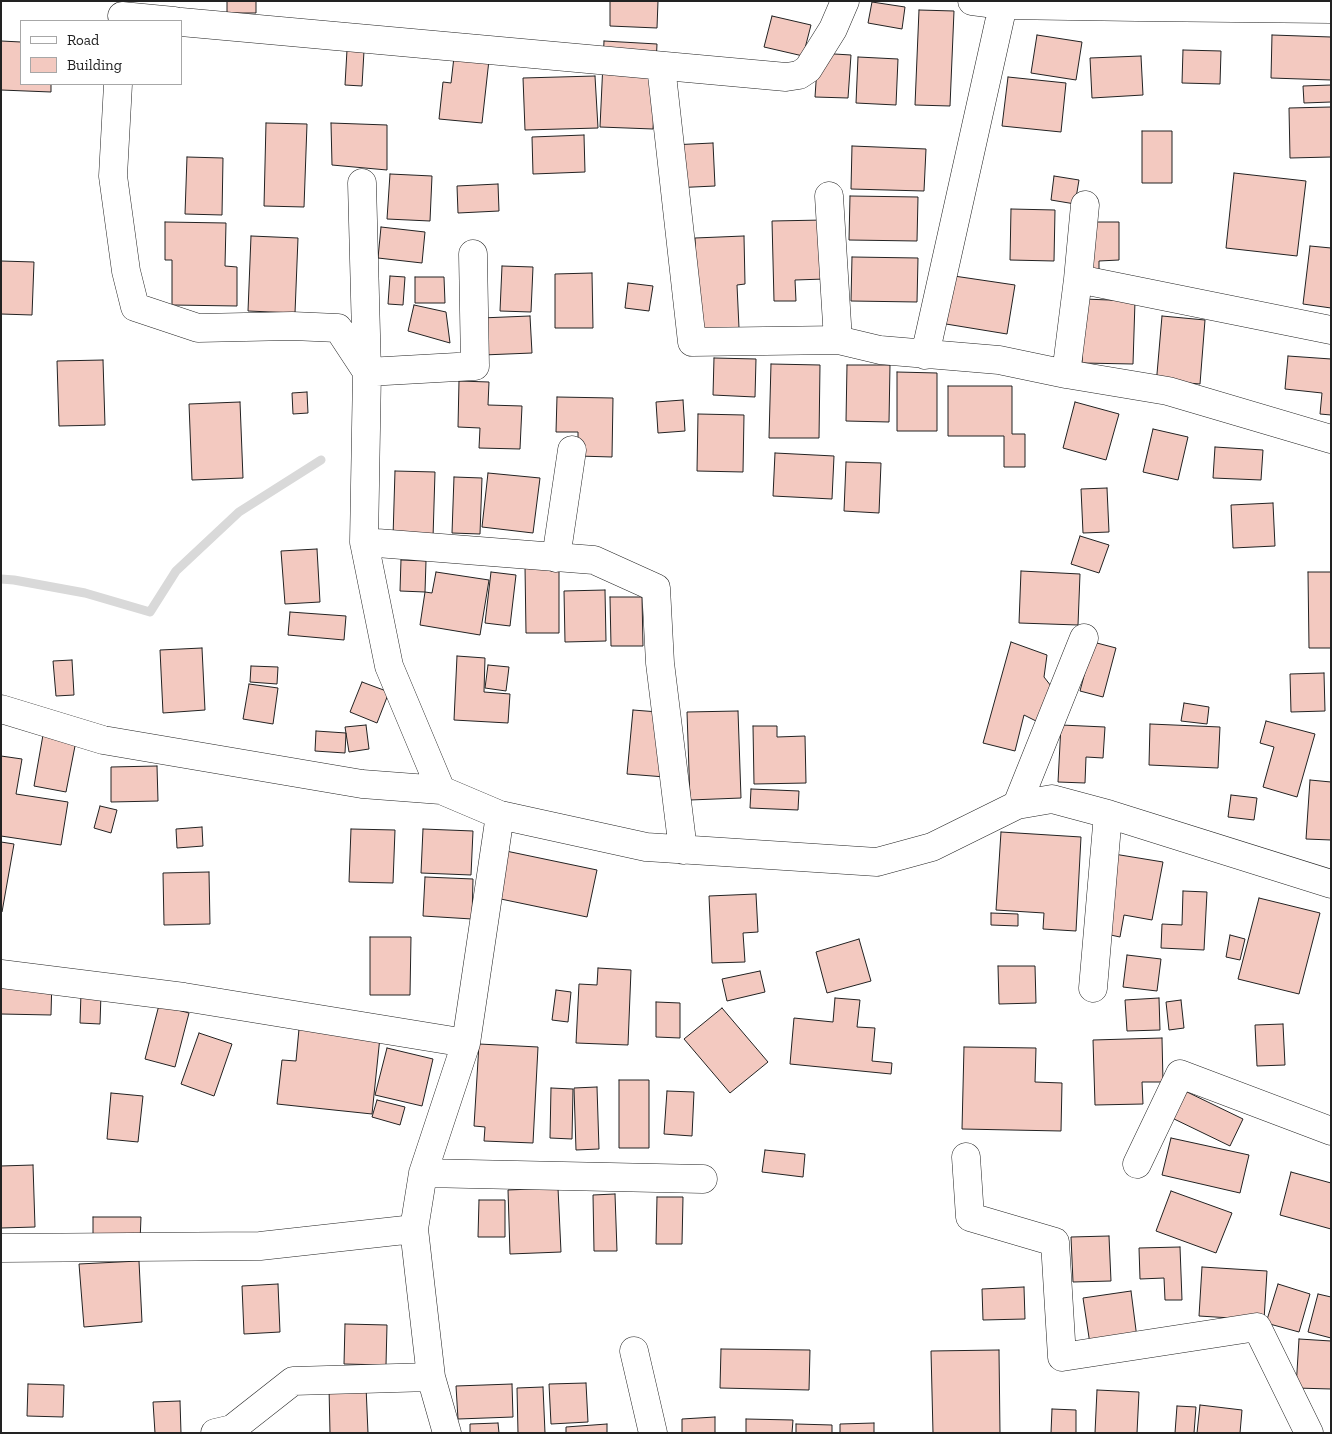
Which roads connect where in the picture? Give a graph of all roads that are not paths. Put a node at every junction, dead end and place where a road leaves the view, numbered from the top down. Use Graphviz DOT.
graph roads {
  1 [pos="845,1"];
  2 [pos="972,1"];
  3 [pos="1137,4"];
  4 [pos="1003,5"];
  5 [pos="1331,9"];
  6 [pos="122,13"];
  7 [pos="168,20"];
  8 [pos="182,22"];
  9 [pos="661,66"];
  10 [pos="118,85"];
  11 [pos="362,183"];
  12 [pos="829,196"];
  13 [pos="1085,205"];
  14 [pos="473,254"];
  15 [pos="1078,279"];
  16 [pos="1331,330"];
  17 [pos="838,340"];
  18 [pos="925,354"];
  19 [pos="367,372"];
  20 [pos="1066,374"];
  21 [pos="1331,439"];
  22 [pos="572,450"];
  23 [pos="364,542"];
  24 [pos="556,558"];
  25 [pos="1084,638"];
  26 [pos="1,708"];
  27 [pos="441,790"];
  28 [pos="1017,805"];
  29 [pos="1108,814"];
  30 [pos="500,815"];
  31 [pos="683,850"];
  32 [pos="1331,884"];
  33 [pos="1,974"];
  34 [pos="1093,988"];
  35 [pos="466,1043"];
  36 [pos="1331,1131"];
  37 [pos="966,1157"];
  38 [pos="1137,1164"];
  39 [pos="423,1173"];
  40 [pos="703,1179"];
  41 [pos="414,1229"];
  42 [pos="1,1248"];
  43 [pos="634,1351"];
  44 [pos="431,1377"];
  45 [pos="215,1433"];
  46 [pos="447,1433"];
  47 [pos="653,1433"];
  48 [pos="1309,1433"];
  1 -- 9 [label="street"];
  2 -- 4 [label="street"];
  3 -- 4 [label="street"];
  3 -- 5 [label="street"];
  4 -- 18 [label="street"];
  6 -- 7 [label="street"];
  8 -- 9 [label="street"];
  9 -- 17 [label="street"];
  10 -- 19 [label="street"];
  11 -- 19 [label="street"];
  12 -- 17 [label="street"];
  13 -- 15 [label="street"];
  14 -- 19 [label="street"];
  15 -- 16 [label="street"];
  15 -- 20 [label="street"];
  17 -- 18 [label="street"];
  18 -- 20 [label="street"];
  19 -- 23 [label="street"];
  20 -- 21 [label="street"];
  22 -- 24 [label="street"];
  23 -- 24 [label="street"];
  23 -- 27 [label="street"];
  24 -- 31 [label="street"];
  25 -- 28 [label="street"];
  26 -- 27 [label="street"];
  27 -- 30 [label="street"];
  28 -- 29 [label="street"];
  28 -- 31 [label="street"];
  29 -- 32 [label="street"];
  29 -- 34 [label="street"];
  30 -- 31 [label="street"];
  30 -- 35 [label="street"];
  33 -- 35 [label="street"];
  35 -- 39 [label="street"];
  36 -- 38 [label="street"];
  37 -- 48 [label="street"];
  39 -- 40 [label="street"];
  39 -- 41 [label="street"];
  41 -- 42 [label="street"];
  41 -- 44 [label="street"];
  43 -- 47 [label="street"];
  44 -- 45 [label="street"];
  44 -- 46 [label="street"];
}
